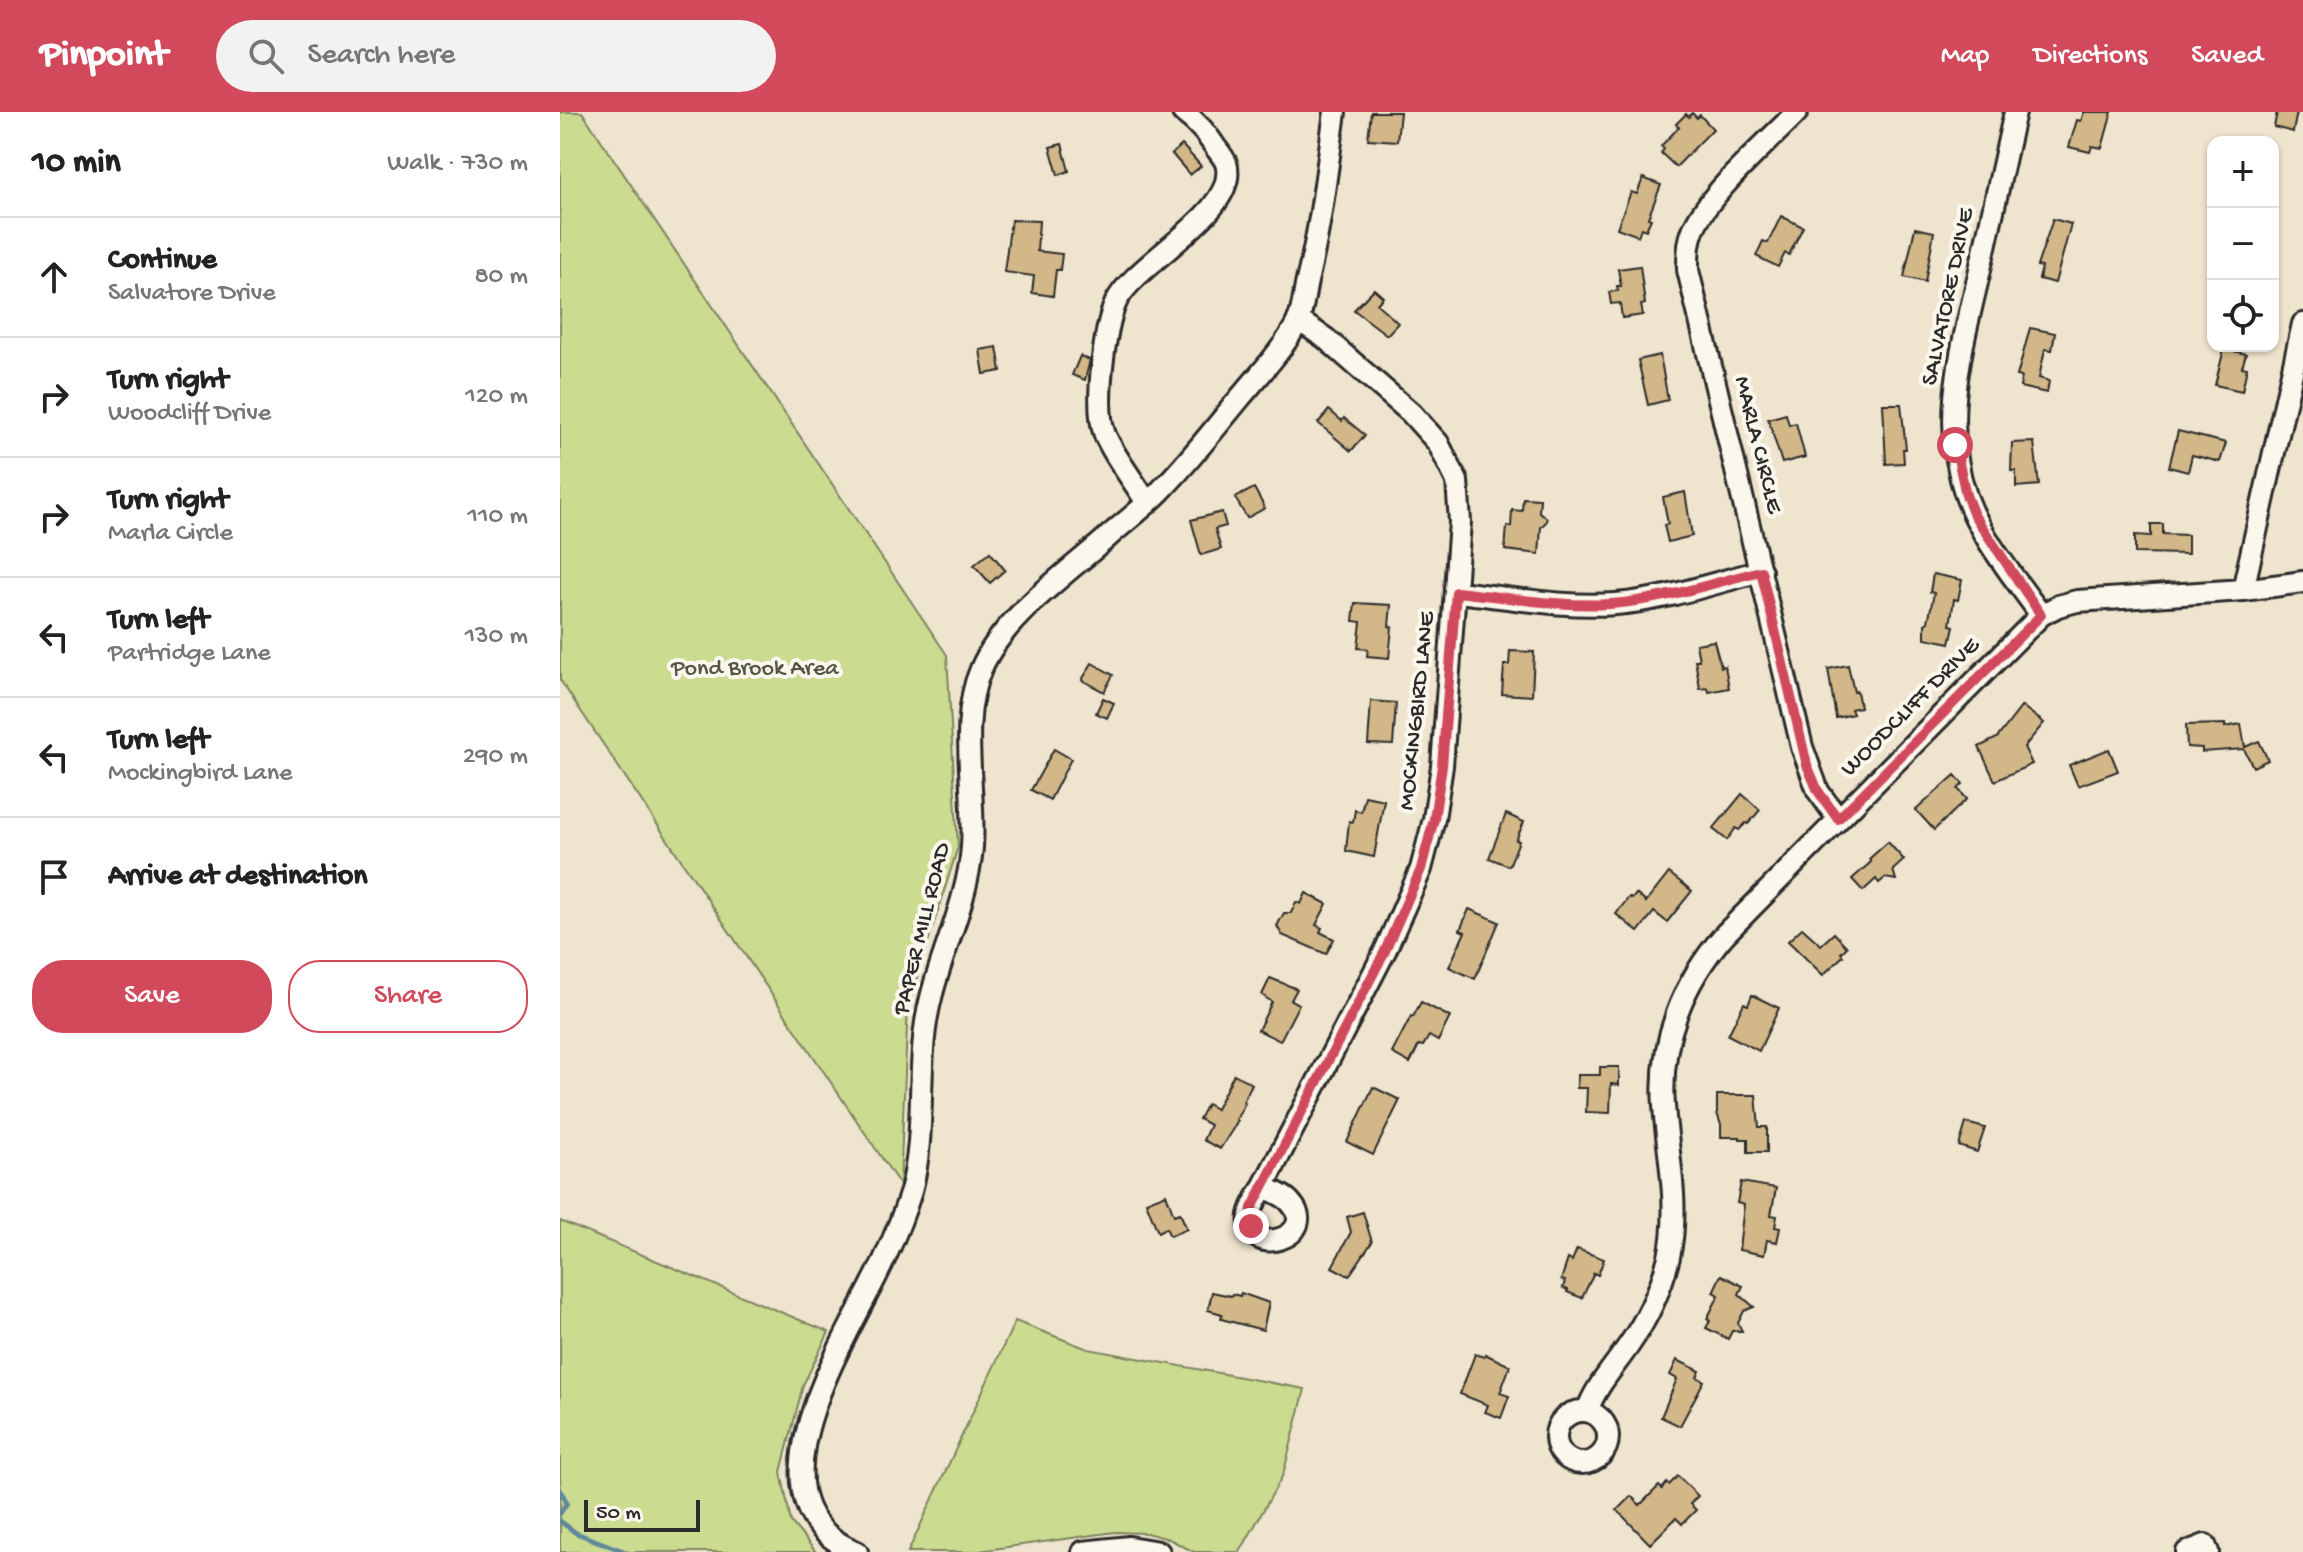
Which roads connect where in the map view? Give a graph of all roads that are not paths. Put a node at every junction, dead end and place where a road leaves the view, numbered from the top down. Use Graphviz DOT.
graph roads {
  1 [pos="1183,112"];
  2 [pos="1335,112"];
  3 [pos="1797,112"];
  4 [pos="2015,112"];
  5 [pos="1298,320"];
  6 [pos="2303,324"];
  7 [pos="1147,503"];
  8 [pos="1761,571"];
  9 [pos="2303,582"];
  10 [pos="2243,590"];
  11 [pos="1456,592"];
  12 [pos="2041,615"];
  13 [pos="1838,819"];
  14 [pos="1263,1187"];
  15 [pos="1587,1411"];
  16 [pos="857,1552"];
  17 [pos="1083,1552"];
  18 [pos="1159,1552"];
  19 [pos="2187,1552"];
  20 [pos="2208,1552"];
  1 -- 7 [label="street"];
  2 -- 5 [label="street, PAPER MILL ROAD"];
  3 -- 8 [label="street, MARLA CIRCLE"];
  4 -- 12 [label="street, SALVATORE DRIVE"];
  5 -- 7 [label="street, PAPER MILL ROAD"];
  5 -- 11 [label="street, MOCKINGBIRD LANE"];
  6 -- 10 [label="street"];
  7 -- 16 [label="street, PAPER MILL ROAD"];
  8 -- 11 [label="street"];
  8 -- 13 [label="street, MARLA CIRCLE"];
  9 -- 10 [label="street, WOODCLIFF DRIVE"];
  10 -- 12 [label="street, WOODCLIFF DRIVE"];
  11 -- 14 [label="street, MOCKINGBIRD LANE"];
  12 -- 13 [label="street, WOODCLIFF DRIVE"];
  13 -- 15 [label="street, WOODCLIFF DRIVE"];
  17 -- 18 [label="street"];
  19 -- 20 [label="street"];
}
